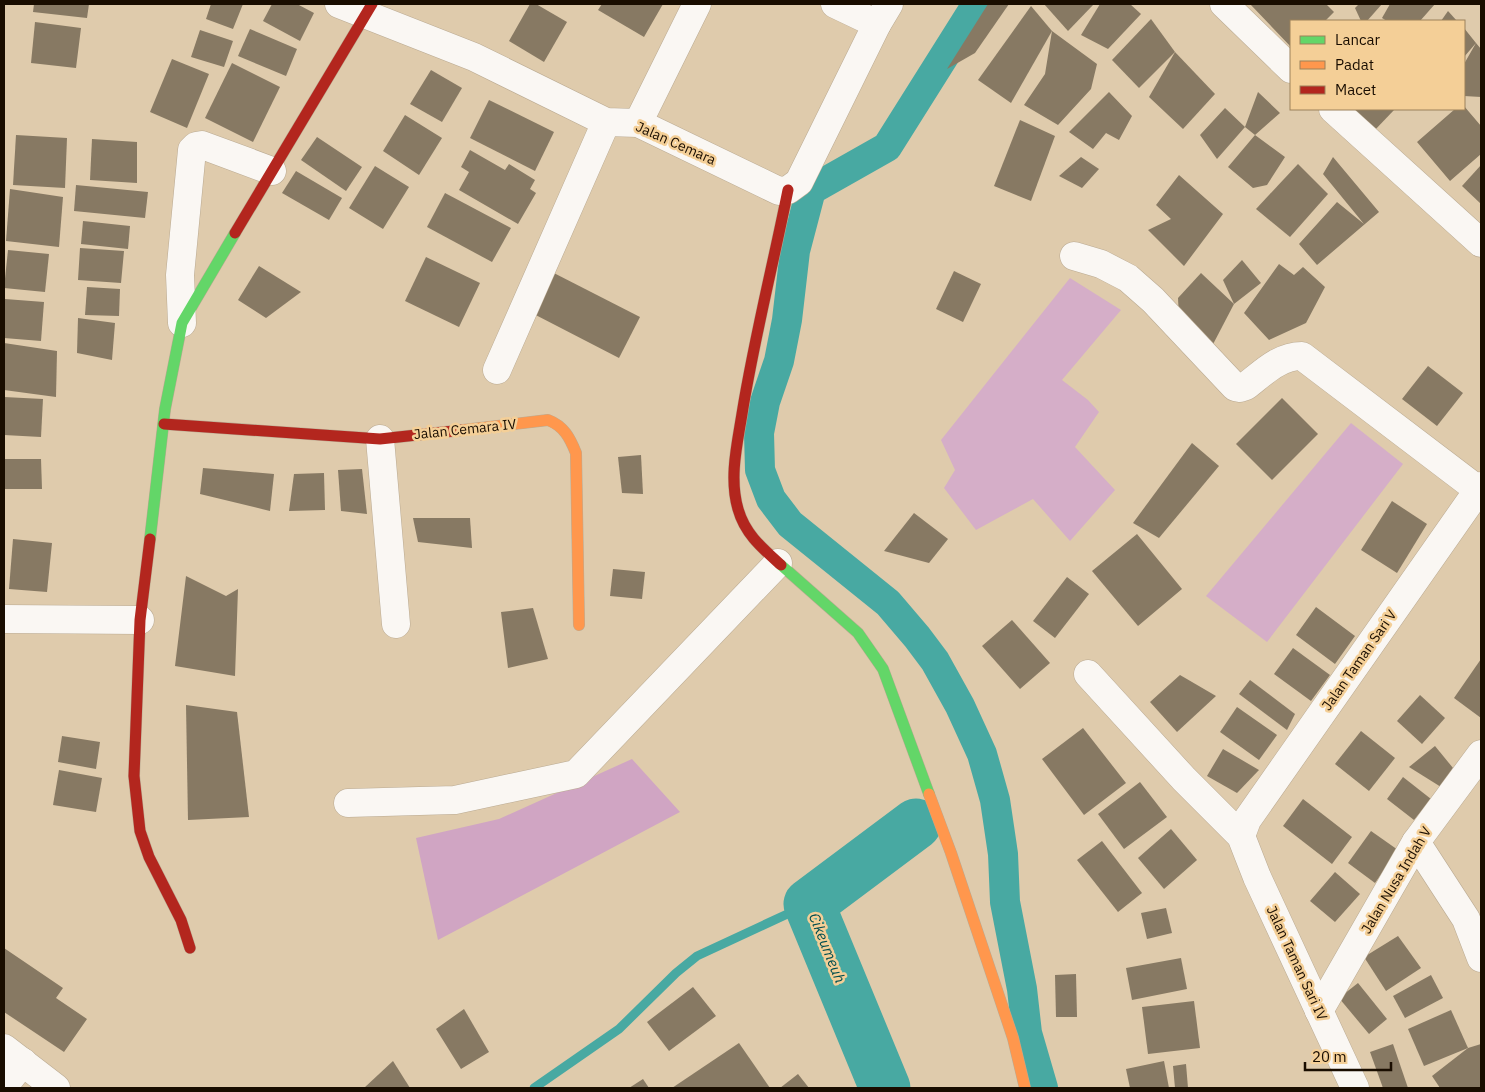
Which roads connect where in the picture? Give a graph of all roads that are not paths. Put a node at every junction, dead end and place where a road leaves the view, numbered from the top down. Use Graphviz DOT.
graph roads {
  1 [pos="339,4"];
  2 [pos="697,4"];
  3 [pos="836,4"];
  4 [pos="1224,4"];
  5 [pos="368,9"];
  6 [pos="883,14"];
  7 [pos="1290,68"];
  8 [pos="1334,110"];
  9 [pos="606,122"];
  10 [pos="638,123"];
  11 [pos="272,171"];
  12 [pos="788,190"];
  13 [pos="1481,243"];
  14 [pos="1074,256"];
  15 [pos="182,323"];
  16 [pos="497,370"];
  17 [pos="164,424"];
  18 [pos="380,439"];
  19 [pos="1481,489"];
  20 [pos="778,563"];
  21 [pos="4,619"];
  22 [pos="140,620"];
  23 [pos="396,624"];
  24 [pos="579,625"];
  25 [pos="1088,674"];
  26 [pos="1481,754"];
  27 [pos="348,802"];
  28 [pos="1241,836"];
  29 [pos="1416,842"];
  30 [pos="1474,928"];
  31 [pos="190,948"];
  32 [pos="1481,958"];
  33 [pos="1319,1011"];
  34 [pos="13,1055"];
  35 [pos="4,1086"];
  36 [pos="56,1088"];
  37 [pos="1025,1088"];
  38 [pos="1356,1088"];
  1 -- 5 [label="street, Jalan Cemara"];
  2 -- 10 [label="street"];
  3 -- 6 [label="street"];
  4 -- 7 [label="street"];
  5 -- 9 [label="street, Jalan Cemara"];
  5 -- 11 [label="street"];
  6 -- 12 [label="street"];
  8 -- 13 [label="street"];
  9 -- 10 [label="street, Jalan Cemara"];
  9 -- 16 [label="street"];
  10 -- 12 [label="street, Jalan Cemara"];
  11 -- 15 [label="street"];
  11 -- 15 [label="street"];
  12 -- 20 [label="street"];
  14 -- 19 [label="street"];
  15 -- 17 [label="street"];
  17 -- 18 [label="street, Jalan Cemara IV"];
  17 -- 22 [label="street"];
  18 -- 23 [label="street"];
  18 -- 24 [label="street, Jalan Cemara IV"];
  19 -- 28 [label="street, Jalan Taman Sari V"];
  20 -- 27 [label="street"];
  20 -- 37 [label="street"];
  21 -- 22 [label="street"];
  22 -- 31 [label="street"];
  25 -- 28 [label="street"];
  26 -- 29 [label="street, Jalan Nusa Indah V"];
  28 -- 33 [label="street, Jalan Taman Sari IV"];
  29 -- 30 [label="street"];
  29 -- 33 [label="street, Jalan Nusa Indah V"];
  30 -- 32 [label="street"];
  33 -- 38 [label="street, Jalan Taman Sari IV"];
  34 -- 35 [label="street"];
  34 -- 36 [label="street"];
}
